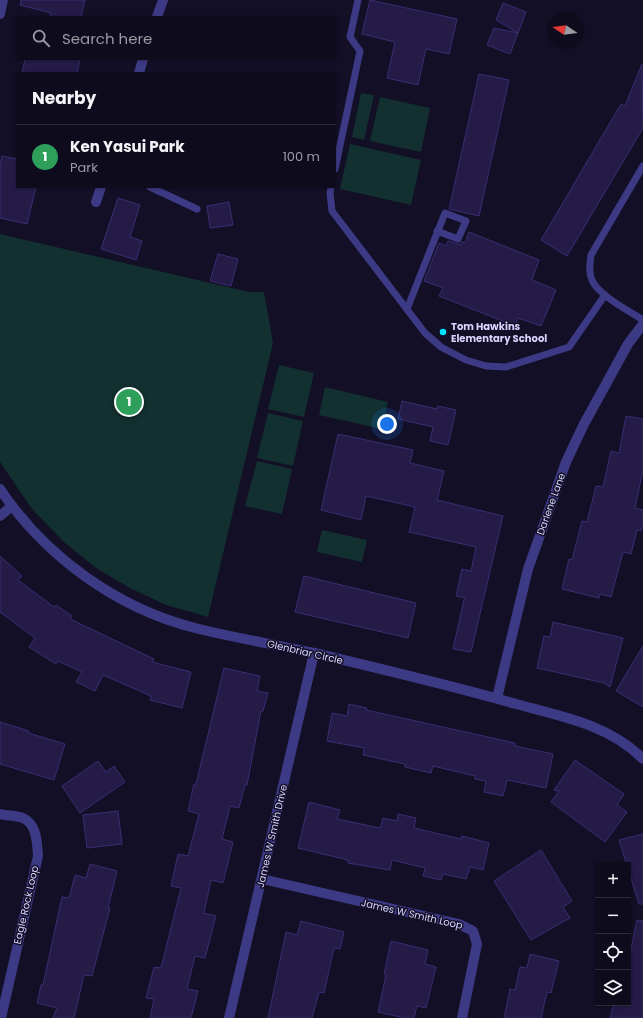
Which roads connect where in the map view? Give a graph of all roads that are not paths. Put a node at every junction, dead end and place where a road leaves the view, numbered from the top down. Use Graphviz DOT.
graph roads {
  1 [pos="3,0"];
  2 [pos="163,0"];
  3 [pos="358,0"];
  4 [pos="0,14"];
  5 [pos="157,16"];
  6 [pos="143,60"];
  7 [pos="139,72"];
  8 [pos="336,163"];
  9 [pos="643,166"];
  10 [pos="101,188"];
  11 [pos="152,188"];
  12 [pos="331,188"];
  13 [pos="96,202"];
  14 [pos="197,208"];
  15 [pos="437,231"];
  16 [pos="605,295"];
  17 [pos="407,309"];
  18 [pos="643,320"];
  19 [pos="643,324"];
  20 [pos="0,489"];
  21 [pos="12,506"];
  22 [pos="0,516"];
  23 [pos="314,653"];
  24 [pos="497,698"];
  25 [pos="643,759"];
  26 [pos="0,814"];
  27 [pos="262,879"];
  28 [pos="0,1018"];
  29 [pos="229,1018"];
  30 [pos="462,1018"];
  1 -- 4 [label="street"];
  2 -- 5 [label="street"];
  3 -- 8 [label="lane"];
  6 -- 7 [label="street"];
  9 -- 16 [label="lane"];
  10 -- 13 [label="street"];
  11 -- 14 [label="lane"];
  12 -- 17 [label="lane"];
  15 -- 17 [label="lane"];
  16 -- 17 [label="lane"];
  16 -- 18 [label="lane"];
  19 -- 24 [label="street, Darlene Lane"];
  20 -- 21 [label="street, Glenbriar Circle"];
  21 -- 22 [label="street"];
  21 -- 23 [label="street, Glenbriar Circle"];
  23 -- 24 [label="street, Glenbriar Circle"];
  23 -- 27 [label="street, James W Smith Drive"];
  24 -- 25 [label="street, Glenbriar Circle"];
  26 -- 28 [label="street, Eagle Rock Loop"];
  27 -- 29 [label="street, James W Smith Drive"];
  27 -- 30 [label="street, James W Smith Loop"];
}
